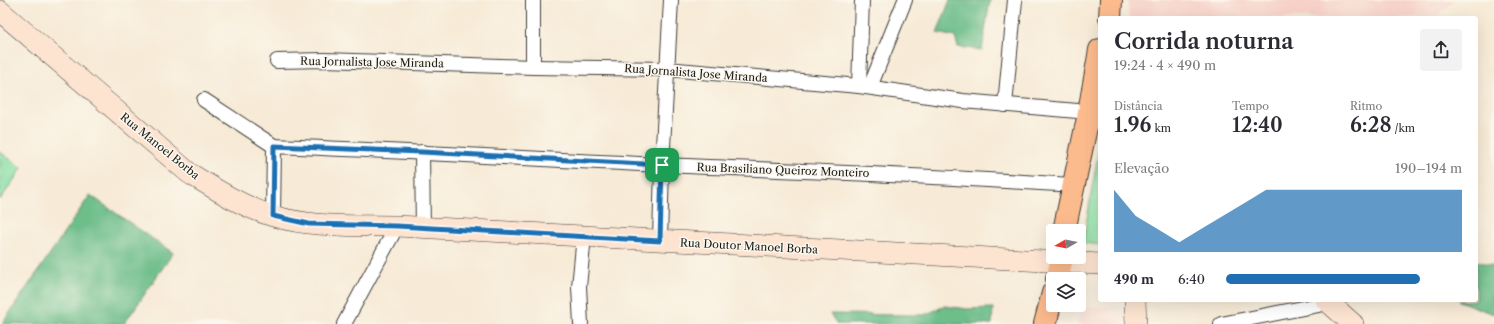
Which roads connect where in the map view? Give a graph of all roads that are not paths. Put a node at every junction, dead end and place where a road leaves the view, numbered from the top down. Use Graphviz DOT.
graph roads {
  1 [pos="533,0"];
  2 [pos="671,0"];
  3 [pos="862,0"];
  4 [pos="905,0"];
  5 [pos="1015,0"];
  6 [pos="1102,0"];
  7 [pos="1111,0"];
  8 [pos="0,11"];
  9 [pos="1102,16"];
  10 [pos="1110,16"];
  11 [pos="277,61"];
  12 [pos="533,67"];
  13 [pos="1098,68"];
  14 [pos="667,69"];
  15 [pos="864,87"];
  16 [pos="204,100"];
  17 [pos="1006,105"];
  18 [pos="1094,105"];
  19 [pos="274,146"];
  20 [pos="422,152"];
  21 [pos="662,165"];
  22 [pos="1074,185"];
  23 [pos="273,216"];
  24 [pos="1066,224"];
  25 [pos="1073,224"];
  26 [pos="397,226"];
  27 [pos="423,229"];
  28 [pos="584,236"];
  29 [pos="660,241"];
  30 [pos="1046,263"];
  31 [pos="1086,264"];
  32 [pos="1098,264"];
  33 [pos="1135,302"];
  34 [pos="1322,302"];
  35 [pos="1328,302"];
  36 [pos="1048,312"];
  37 [pos="344,324"];
  38 [pos="580,324"];
  39 [pos="1045,324"];
  40 [pos="1136,324"];
  41 [pos="1222,324"];
  42 [pos="1353,324"];
  1 -- 12 [label="street"];
  2 -- 14 [label="street"];
  3 -- 15 [label="street"];
  4 -- 15 [label="street"];
  5 -- 17 [label="street"];
  6 -- 9 [label="main road"];
  7 -- 10 [label="main road"];
  8 -- 23 [label="street, Rua Manoel Borba"];
  11 -- 12 [label="street, Rua Jornalista Jose Miranda"];
  12 -- 14 [label="street, Rua Jornalista Jose Miranda"];
  13 -- 18 [label="main road"];
  14 -- 15 [label="street, Rua Jornalista Jose Miranda"];
  14 -- 21 [label="street"];
  15 -- 17 [label="street, Rua Jornalista Jose Miranda"];
  16 -- 19 [label="street"];
  17 -- 18 [label="street, Rua Jornalista Jose Miranda"];
  18 -- 22 [label="main road"];
  18 -- 25 [label="main road"];
  19 -- 20 [label="street, Rua Brasiliano Queiroz Monteiro"];
  19 -- 23 [label="street"];
  20 -- 21 [label="street, Rua Brasiliano Queiroz Monteiro"];
  20 -- 27 [label="street"];
  21 -- 22 [label="street, Rua Brasiliano Queiroz Monteiro"];
  21 -- 29 [label="street"];
  22 -- 24 [label="main road"];
  23 -- 26 [label="street, Rua Manoel Borba"];
  26 -- 27 [label="street, Rua Doutor Manoel Borba"];
  26 -- 37 [label="street"];
  27 -- 28 [label="street, Rua Doutor Manoel Borba"];
  28 -- 29 [label="street, Rua Doutor Manoel Borba"];
  28 -- 38 [label="street"];
  29 -- 30 [label="street, Rua Doutor Manoel Borba"];
  31 -- 32 [label="street, Rua Doutor Manoel Borba"];
  33 -- 40 [label="street"];
  34 -- 41 [label="street"];
  35 -- 42 [label="street"];
  36 -- 39 [label="main road"];
}
